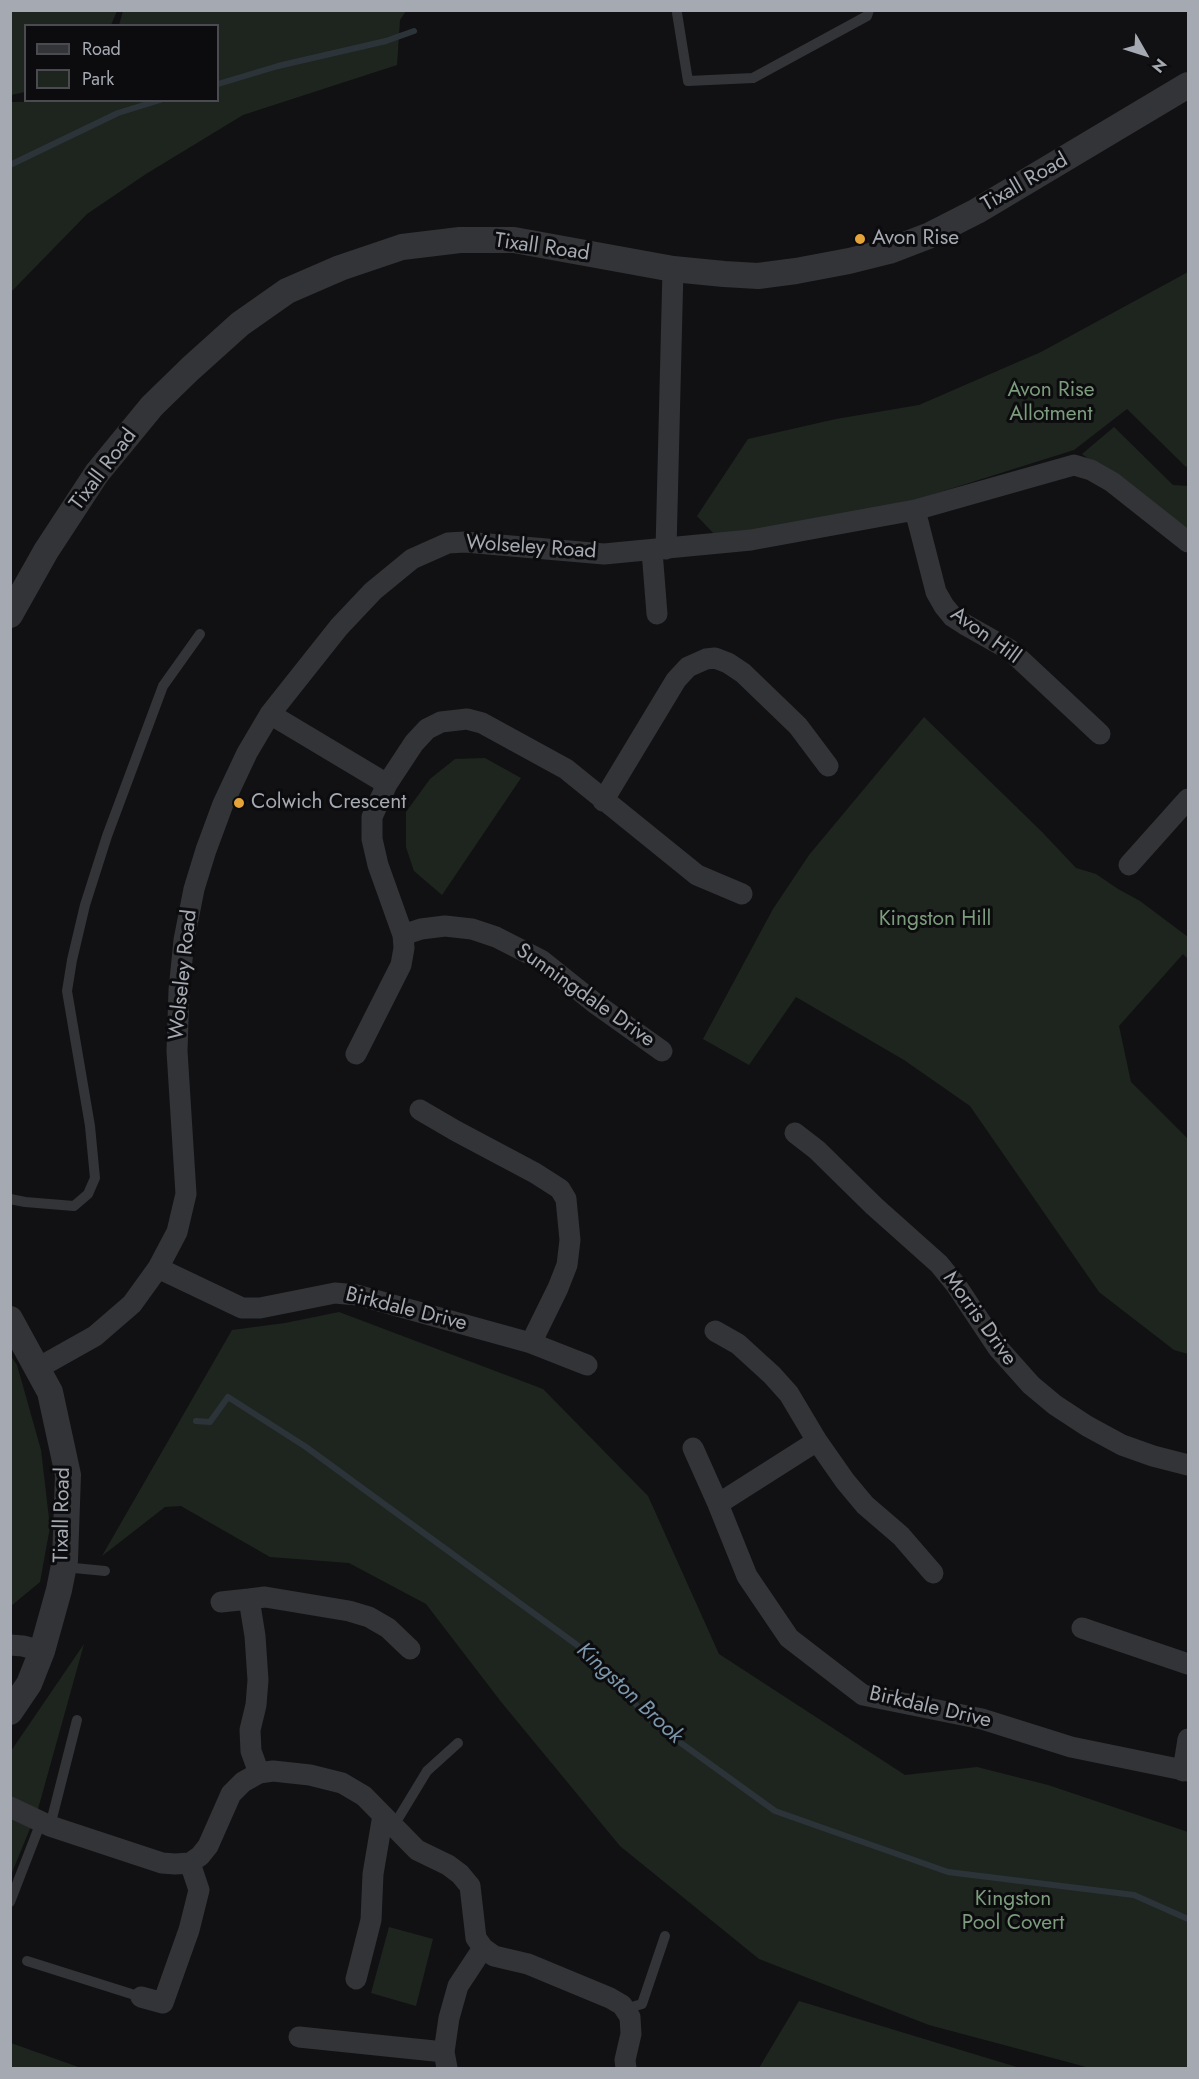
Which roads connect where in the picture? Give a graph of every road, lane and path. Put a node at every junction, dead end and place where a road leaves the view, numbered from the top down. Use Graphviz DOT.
graph roads {
  1 [pos="869,10"];
  2 [pos="677,13"];
  3 [pos="1188,85"];
  4 [pos="673,269"];
  5 [pos="915,510"];
  6 [pos="1188,542"];
  7 [pos="659,550"];
  8 [pos="657,614"];
  9 [pos="10,615"];
  10 [pos="200,634"];
  11 [pos="270,714"];
  12 [pos="1100,735"];
  13 [pos="828,766"];
  14 [pos="387,783"];
  15 [pos="1188,799"];
  16 [pos="603,801"];
  17 [pos="1129,865"];
  18 [pos="742,894"];
  19 [pos="403,935"];
  20 [pos="662,1051"];
  21 [pos="356,1054"];
  22 [pos="420,1110"];
  23 [pos="795,1133"];
  24 [pos="10,1199"];
  25 [pos="158,1268"];
  26 [pos="10,1319"];
  27 [pos="716,1331"];
  28 [pos="531,1343"];
  29 [pos="587,1365"];
  30 [pos="38,1368"];
  31 [pos="817,1441"];
  32 [pos="693,1448"];
  33 [pos="1188,1465"];
  34 [pos="718,1503"];
  35 [pos="63,1567"];
  36 [pos="105,1570"];
  37 [pos="933,1573"];
  38 [pos="249,1599"];
  39 [pos="221,1602"];
  40 [pos="1082,1628"];
  41 [pos="10,1646"];
  42 [pos="410,1649"];
  43 [pos="42,1651"];
  44 [pos="1188,1664"];
  45 [pos="10,1712"];
  46 [pos="77,1720"];
  47 [pos="1188,1739"];
  48 [pos="458,1743"];
  49 [pos="1186,1771"];
  50 [pos="259,1773"];
  51 [pos="10,1807"];
  52 [pos="388,1821"];
  53 [pos="46,1824"];
  54 [pos="190,1863"];
  55 [pos="10,1902"];
  56 [pos="665,1936"];
  57 [pos="483,1948"];
  58 [pos="27,1961"];
  59 [pos="356,1979"];
  60 [pos="141,1997"];
  61 [pos="625,2009"];
  62 [pos="298,2037"];
  63 [pos="445,2060"];
  64 [pos="626,2068"];
  1 -- 2 [label="lane"];
  3 -- 4 [label="street, Tixall Road"];
  4 -- 7 [label="street"];
  4 -- 9 [label="street, Tixall Road"];
  5 -- 6 [label="street"];
  5 -- 7 [label="street"];
  5 -- 12 [label="street, Avon Hill"];
  7 -- 8 [label="street"];
  7 -- 11 [label="street, Wolseley Road"];
  10 -- 24 [label="lane"];
  11 -- 14 [label="street"];
  11 -- 25 [label="street, Wolseley Road"];
  13 -- 16 [label="street"];
  14 -- 16 [label="street"];
  14 -- 19 [label="street"];
  15 -- 17 [label="street"];
  16 -- 18 [label="street"];
  19 -- 20 [label="street, Sunningdale Drive"];
  19 -- 21 [label="street"];
  22 -- 28 [label="street"];
  23 -- 33 [label="street, Morris Drive"];
  25 -- 28 [label="street, Birkdale Drive"];
  25 -- 30 [label="street, Wolseley Road"];
  26 -- 30 [label="street, Tixall Road"];
  27 -- 31 [label="street"];
  28 -- 29 [label="street, Birkdale Drive"];
  30 -- 35 [label="street, Tixall Road"];
  31 -- 34 [label="street"];
  31 -- 37 [label="street"];
  32 -- 34 [label="street, Birkdale Drive"];
  34 -- 49 [label="street, Birkdale Drive"];
  35 -- 36 [label="lane"];
  35 -- 43 [label="street, Tixall Road"];
  38 -- 39 [label="street"];
  38 -- 42 [label="street"];
  38 -- 50 [label="street"];
  40 -- 44 [label="street"];
  41 -- 43 [label="street"];
  43 -- 45 [label="street, Tixall Road"];
  46 -- 53 [label="lane"];
  47 -- 49 [label="street"];
  48 -- 52 [label="lane"];
  50 -- 52 [label="street"];
  50 -- 54 [label="street"];
  51 -- 53 [label="street"];
  52 -- 57 [label="street"];
  52 -- 59 [label="street"];
  53 -- 54 [label="street"];
  53 -- 55 [label="lane"];
  54 -- 60 [label="street"];
  56 -- 61 [label="lane"];
  57 -- 61 [label="street"];
  57 -- 63 [label="street"];
  58 -- 60 [label="lane"];
  61 -- 64 [label="street"];
  62 -- 63 [label="street"];
}
